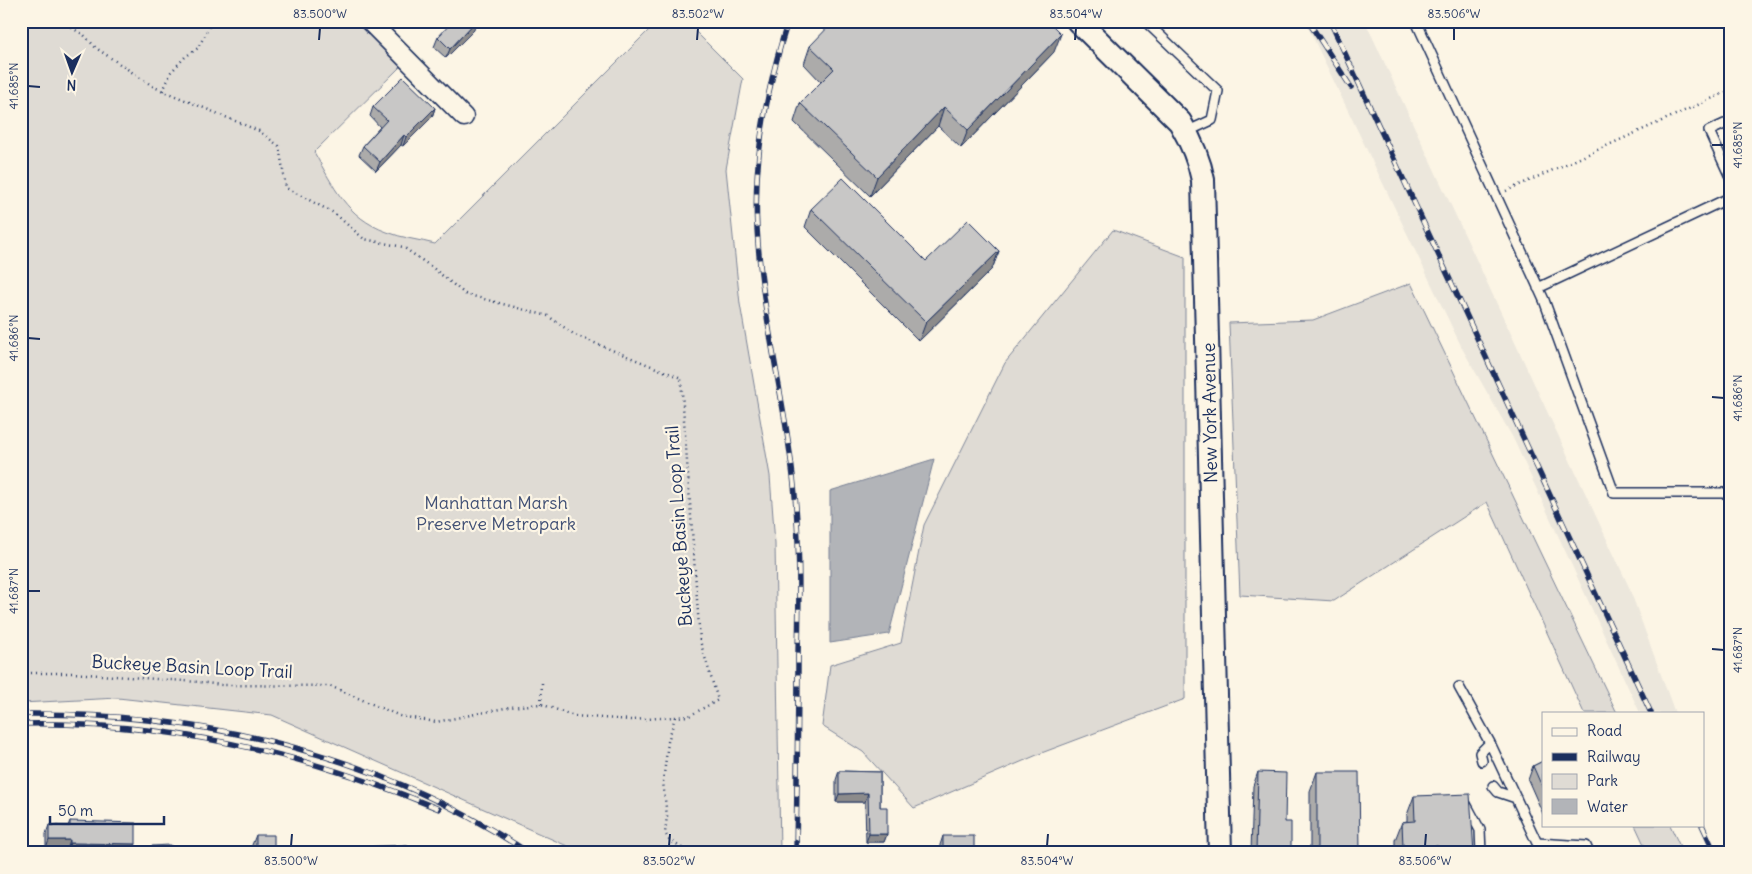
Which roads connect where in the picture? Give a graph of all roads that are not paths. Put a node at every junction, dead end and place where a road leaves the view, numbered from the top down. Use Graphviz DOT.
graph roads {
  1 [pos="369,21"];
  2 [pos="1078,21"];
  3 [pos="1145,21"];
  4 [pos="1416,21"];
  5 [pos="464,117"];
  6 [pos="1731,121"];
  7 [pos="1186,132"];
  8 [pos="1731,179"];
  9 [pos="1727,199"];
  10 [pos="1731,217"];
  11 [pos="1538,288"];
  12 [pos="1731,493"];
  13 [pos="1459,687"];
  14 [pos="1490,743"];
  15 [pos="1482,761"];
  16 [pos="1494,786"];
  17 [pos="1461,796"];
  18 [pos="1516,798"];
  19 [pos="1220,853"];
  20 [pos="1481,853"];
  21 [pos="1589,853"];
  1 -- 5 [label="street"];
  2 -- 7 [label="street, New York Avenue"];
  3 -- 7 [label="lane"];
  4 -- 11 [label="lane"];
  6 -- 8 [label="lane"];
  7 -- 19 [label="street, New York Avenue"];
  9 -- 10 [label="lane"];
  9 -- 11 [label="lane"];
  11 -- 12 [label="lane"];
  13 -- 14 [label="lane"];
  14 -- 15 [label="lane"];
  14 -- 18 [label="lane"];
  16 -- 18 [label="lane"];
  17 -- 20 [label="lane"];
  18 -- 21 [label="lane"];
}
